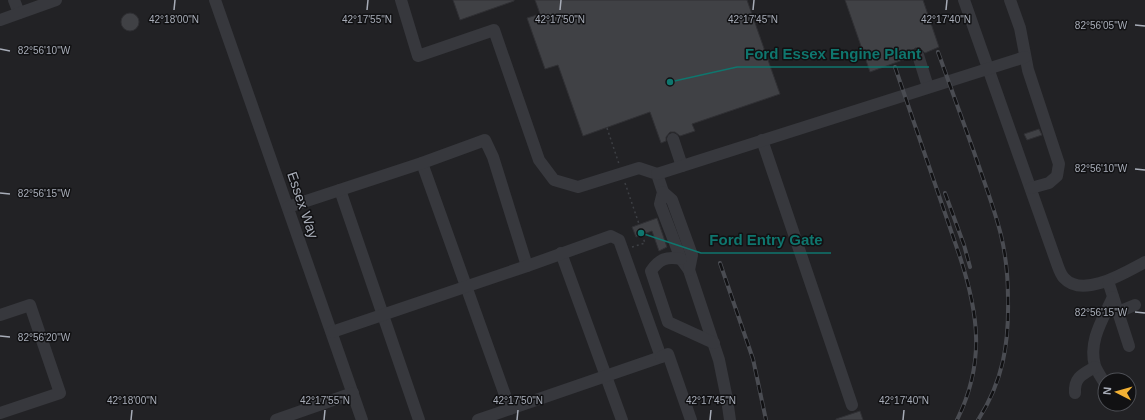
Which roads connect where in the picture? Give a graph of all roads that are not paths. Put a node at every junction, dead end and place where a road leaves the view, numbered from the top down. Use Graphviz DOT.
graph roads {
  1 [pos="14,0"];
  2 [pos="56,0"];
  3 [pos="215,0"];
  4 [pos="400,0"];
  5 [pos="964,0"];
  6 [pos="1010,0"];
  7 [pos="18,13"];
  8 [pos="0,20"];
  9 [pos="918,55"];
  10 [pos="1025,57"];
  11 [pos="988,68"];
  12 [pos="928,87"];
  13 [pos="673,139"];
  14 [pos="762,140"];
  15 [pos="422,163"];
  16 [pos="682,166"];
  17 [pos="657,174"];
  18 [pos="1030,188"];
  19 [pos="340,190"];
  20 [pos="663,192"];
  21 [pos="288,207"];
  22 [pos="561,253"];
  23 [pos="681,259"];
  24 [pos="1145,262"];
  25 [pos="527,266"];
  26 [pos="689,270"];
  27 [pos="1108,281"];
  28 [pos="466,286"];
  29 [pos="1113,297"];
  30 [pos="1135,305"];
  31 [pos="1118,312"];
  32 [pos="382,314"];
  33 [pos="0,315"];
  34 [pos="332,332"];
  35 [pos="714,343"];
  36 [pos="1129,346"];
  37 [pos="661,357"];
  38 [pos="1095,367"];
  39 [pos="1098,372"];
  40 [pos="606,375"];
  41 [pos="353,393"];
  42 [pos="1075,393"];
  43 [pos="852,405"];
  44 [pos="510,408"];
  45 [pos="0,413"];
  46 [pos="276,420"];
  47 [pos="362,420"];
  48 [pos="419,420"];
  49 [pos="478,420"];
  50 [pos="622,420"];
  51 [pos="691,420"];
  52 [pos="730,420"];
  1 -- 7 [label="street"];
  2 -- 7 [label="street"];
  3 -- 21 [label="street, Essex Way"];
  4 -- 17 [label="street"];
  5 -- 11 [label="street"];
  6 -- 10 [label="street"];
  7 -- 8 [label="street"];
  9 -- 12 [label="street"];
  10 -- 11 [label="street"];
  10 -- 18 [label="street"];
  11 -- 12 [label="street"];
  11 -- 18 [label="street"];
  12 -- 14 [label="street"];
  13 -- 16 [label="street"];
  14 -- 16 [label="street"];
  14 -- 43 [label="street"];
  15 -- 19 [label="street"];
  15 -- 25 [label="street"];
  15 -- 28 [label="street"];
  16 -- 17 [label="street"];
  17 -- 20 [label="street"];
  18 -- 27 [label="street"];
  19 -- 21 [label="street"];
  19 -- 32 [label="street"];
  20 -- 23 [label="street"];
  20 -- 26 [label="street"];
  21 -- 34 [label="street, Essex Way"];
  22 -- 25 [label="street"];
  22 -- 37 [label="street"];
  22 -- 40 [label="street"];
  23 -- 26 [label="street"];
  23 -- 35 [label="street"];
  24 -- 27 [label="street"];
  25 -- 28 [label="street"];
  26 -- 35 [label="street"];
  27 -- 29 [label="street"];
  28 -- 32 [label="street"];
  28 -- 44 [label="street"];
  29 -- 31 [label="street"];
  29 -- 38 [label="street"];
  30 -- 31 [label="street"];
  31 -- 36 [label="street"];
  32 -- 34 [label="street"];
  32 -- 48 [label="street"];
  33 -- 45 [label="street"];
  34 -- 41 [label="street, Essex Way"];
  35 -- 52 [label="street"];
  37 -- 40 [label="street"];
  37 -- 51 [label="street"];
  38 -- 39 [label="street"];
  38 -- 42 [label="street"];
  40 -- 44 [label="street"];
  40 -- 50 [label="street"];
  41 -- 46 [label="street"];
  41 -- 47 [label="street, Essex Way"];
  44 -- 49 [label="street"];
}
